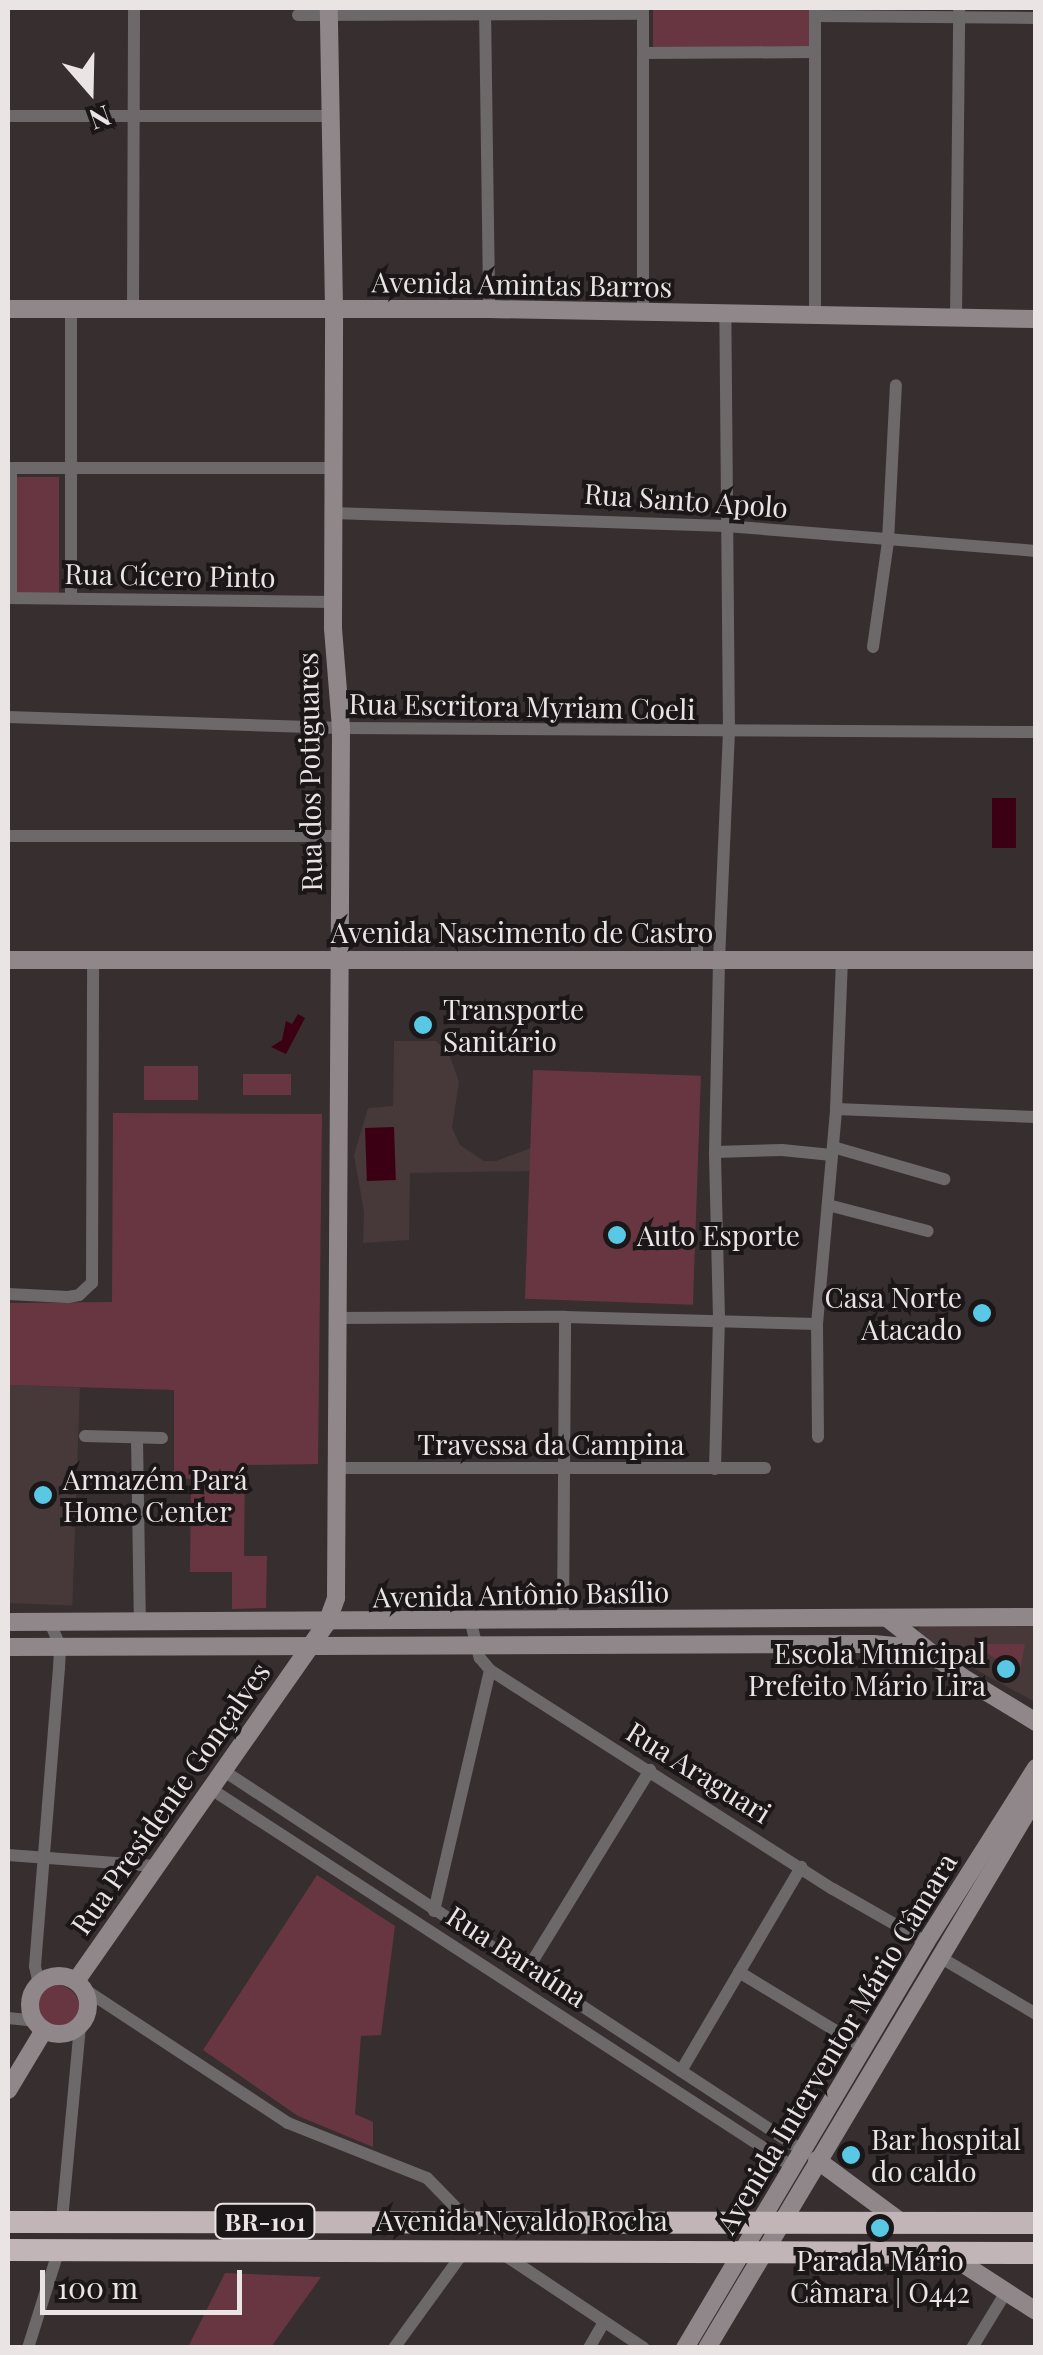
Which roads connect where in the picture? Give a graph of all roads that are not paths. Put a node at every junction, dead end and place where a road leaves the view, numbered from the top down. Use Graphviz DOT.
graph roads {
  1 [pos="134,8"];
  2 [pos="328,10"];
  3 [pos="485,10"];
  4 [pos="643,11"];
  5 [pos="814,12"];
  6 [pos="959,13"];
  7 [pos="298,15"];
  8 [pos="1036,18"];
  9 [pos="815,52"];
  10 [pos="642,53"];
  11 [pos="133,115"];
  12 [pos="8,116"];
  13 [pos="329,116"];
  14 [pos="72,308"];
  15 [pos="133,308"];
  16 [pos="334,308"];
  17 [pos="8,309"];
  18 [pos="489,309"];
  19 [pos="643,314"];
  20 [pos="726,314"];
  21 [pos="815,316"];
  22 [pos="956,318"];
  23 [pos="1036,320"];
  24 [pos="896,384"];
  25 [pos="9,468"];
  26 [pos="73,468"];
  27 [pos="333,468"];
  28 [pos="333,513"];
  29 [pos="726,526"];
  30 [pos="888,541"];
  31 [pos="1036,551"];
  32 [pos="9,598"];
  33 [pos="71,598"];
  34 [pos="332,602"];
  35 [pos="873,647"];
  36 [pos="8,717"];
  37 [pos="341,728"];
  38 [pos="1036,732"];
  39 [pos="729,734"];
  40 [pos="8,836"];
  41 [pos="339,836"];
  42 [pos="340,959"];
  43 [pos="8,960"];
  44 [pos="94,960"];
  45 [pos="718,960"];
  46 [pos="1036,960"];
  47 [pos="842,962"];
  48 [pos="836,1109"];
  49 [pos="1036,1118"];
  50 [pos="833,1151"];
  51 [pos="715,1152"];
  52 [pos="944,1179"];
  53 [pos="828,1205"];
  54 [pos="928,1231"];
  55 [pos="8,1294"];
  56 [pos="564,1317"];
  57 [pos="338,1318"];
  58 [pos="720,1319"];
  59 [pos="817,1324"];
  60 [pos="84,1436"];
  61 [pos="818,1437"];
  62 [pos="138,1438"];
  63 [pos="162,1438"];
  64 [pos="337,1468"];
  65 [pos="561,1468"];
  66 [pos="765,1468"];
  67 [pos="714,1469"];
  68 [pos="1036,1617"];
  69 [pos="887,1618"];
  70 [pos="8,1622"];
  71 [pos="564,1622"];
  72 [pos="50,1623"];
  73 [pos="328,1623"];
  74 [pos="471,1623"];
  75 [pos="140,1624"];
  76 [pos="475,1645"];
  77 [pos="60,1646"];
  78 [pos="309,1646"];
  79 [pos="8,1647"];
  80 [pos="939,1660"];
  81 [pos="490,1670"];
  82 [pos="1036,1722"];
  83 [pos="1036,1768"];
  84 [pos="650,1770"];
  85 [pos="224,1771"];
  86 [pos="211,1789"];
  87 [pos="1036,1796"];
  88 [pos="8,1855"];
  89 [pos="43,1858"];
  90 [pos="156,1866"];
  91 [pos="801,1868"];
  92 [pos="434,1911"];
  93 [pos="932,1949"];
  94 [pos="526,1970"];
  95 [pos="739,1972"];
  96 [pos="39,1984"];
  97 [pos="80,1985"];
  98 [pos="1036,2014"];
  99 [pos="8,2018"];
  100 [pos="600,2018"];
  101 [pos="39,2026"];
  102 [pos="80,2026"];
  103 [pos="590,2036"];
  104 [pos="864,2048"];
  105 [pos="681,2071"];
  106 [pos="8,2090"];
  107 [pos="804,2159"];
  108 [pos="62,2220"];
  109 [pos="469,2221"];
  110 [pos="8,2222"];
  111 [pos="771,2222"];
  112 [pos="901,2222"];
  113 [pos="1036,2223"];
  114 [pos="59,2249"];
  115 [pos="8,2250"];
  116 [pos="466,2250"];
  117 [pos="496,2250"];
  118 [pos="754,2250"];
  119 [pos="945,2252"];
  120 [pos="1036,2253"];
  121 [pos="1006,2292"];
  122 [pos="1036,2311"];
  123 [pos="604,2322"];
  124 [pos="28,2348"];
  125 [pos="394,2348"];
  126 [pos="589,2348"];
  127 [pos="644,2348"];
  128 [pos="685,2348"];
  129 [pos="707,2348"];
  130 [pos="972,2348"];
  1 -- 11 [label="street"];
  2 -- 3 [label="street"];
  2 -- 7 [label="street"];
  2 -- 13 [label="main road, Rua dos Potiguares"];
  3 -- 4 [label="street"];
  3 -- 18 [label="street"];
  4 -- 10 [label="street"];
  5 -- 6 [label="street"];
  5 -- 9 [label="street"];
  6 -- 8 [label="street"];
  6 -- 22 [label="street"];
  9 -- 10 [label="street"];
  9 -- 21 [label="street"];
  10 -- 19 [label="street"];
  11 -- 12 [label="street"];
  11 -- 13 [label="street"];
  11 -- 15 [label="street"];
  13 -- 16 [label="main road, Rua dos Potiguares"];
  14 -- 15 [label="main road, Avenida Amintas Barros"];
  14 -- 17 [label="main road, Avenida Amintas Barros"];
  14 -- 26 [label="street"];
  15 -- 16 [label="main road, Avenida Amintas Barros"];
  16 -- 18 [label="main road, Avenida Amintas Barros"];
  16 -- 27 [label="main road, Rua dos Potiguares"];
  18 -- 19 [label="main road, Avenida Amintas Barros"];
  19 -- 20 [label="main road, Avenida Amintas Barros"];
  20 -- 21 [label="main road, Avenida Amintas Barros"];
  20 -- 29 [label="street"];
  21 -- 22 [label="main road, Avenida Amintas Barros"];
  22 -- 23 [label="main road, Avenida Amintas Barros"];
  24 -- 30 [label="street"];
  25 -- 26 [label="street"];
  25 -- 32 [label="street"];
  26 -- 27 [label="street"];
  26 -- 33 [label="street"];
  27 -- 28 [label="main road, Rua dos Potiguares"];
  28 -- 29 [label="street, Rua Santo Apolo"];
  28 -- 34 [label="main road, Rua dos Potiguares"];
  29 -- 30 [label="street, Rua Santo Apolo"];
  29 -- 39 [label="street"];
  30 -- 31 [label="street, Rua Santo Apolo"];
  30 -- 35 [label="street"];
  32 -- 33 [label="street, Rua Cícero Pinto"];
  33 -- 34 [label="street, Rua Cícero Pinto"];
  34 -- 37 [label="main road, Rua dos Potiguares"];
  36 -- 37 [label="street, Rua Escritora Myriam Coeli"];
  37 -- 39 [label="street, Rua Escritora Myriam Coeli"];
  37 -- 41 [label="main road, Rua dos Potiguares"];
  38 -- 39 [label="street, Rua Escritora Myriam Coeli"];
  39 -- 45 [label="street"];
  40 -- 41 [label="street"];
  41 -- 42 [label="main road, Rua dos Potiguares"];
  42 -- 44 [label="main road, Avenida Nascimento de Castro"];
  42 -- 45 [label="main road, Avenida Nascimento de Castro"];
  42 -- 57 [label="main road, Rua dos Potiguares"];
  43 -- 44 [label="main road, Avenida Nascimento de Castro"];
  44 -- 55 [label="street"];
  45 -- 47 [label="main road, Avenida Nascimento de Castro"];
  45 -- 51 [label="street"];
  46 -- 47 [label="main road, Avenida Nascimento de Castro"];
  47 -- 48 [label="street"];
  48 -- 49 [label="street"];
  48 -- 50 [label="street"];
  50 -- 51 [label="street"];
  50 -- 52 [label="street"];
  50 -- 53 [label="street"];
  51 -- 58 [label="street"];
  53 -- 54 [label="street"];
  53 -- 59 [label="street"];
  56 -- 57 [label="street"];
  56 -- 58 [label="street"];
  56 -- 65 [label="street"];
  57 -- 64 [label="main road, Rua dos Potiguares"];
  58 -- 59 [label="street"];
  58 -- 67 [label="street"];
  59 -- 61 [label="street"];
  60 -- 62 [label="street"];
  62 -- 63 [label="street"];
  62 -- 75 [label="street"];
  64 -- 65 [label="street, Travessa da Campina"];
  64 -- 73 [label="main road, Rua dos Potiguares"];
  65 -- 67 [label="street, Travessa da Campina"];
  65 -- 71 [label="street"];
  66 -- 67 [label="street, Travessa da Campina"];
  68 -- 69 [label="main road, Avenida Antônio Basílio"];
  69 -- 71 [label="main road, Avenida Antônio Basílio"];
  69 -- 80 [label="main road"];
  70 -- 72 [label="main road, Avenida Antônio Basílio"];
  71 -- 74 [label="main road, Avenida Antônio Basílio"];
  72 -- 75 [label="main road, Avenida Antônio Basílio"];
  72 -- 77 [label="street"];
  73 -- 74 [label="main road, Avenida Antônio Basílio"];
  73 -- 75 [label="main road, Avenida Antônio Basílio"];
  73 -- 78 [label="main road"];
  74 -- 76 [label="street, Rua Araguari"];
  76 -- 78 [label="main road, Avenida Antônio Basílio"];
  76 -- 80 [label="main road, Avenida Antônio Basílio"];
  76 -- 81 [label="street, Rua Araguari"];
  77 -- 78 [label="main road, Avenida Antônio Basílio"];
  77 -- 79 [label="main road, Avenida Antônio Basílio"];
  77 -- 89 [label="street"];
  78 -- 85 [label="main road, Rua Presidente Gonçalves"];
  80 -- 82 [label="main road"];
  81 -- 84 [label="street, Rua Araguari"];
  81 -- 92 [label="street"];
  83 -- 93 [label="main road, Avenida Interventor Mário Câmara"];
  84 -- 91 [label="street, Rua Araguari"];
  84 -- 94 [label="street"];
  85 -- 86 [label="main road, Rua Presidente Gonçalves"];
  85 -- 92 [label="street, Rua Baraúna"];
  86 -- 90 [label="main road, Rua Presidente Gonçalves"];
  86 -- 103 [label="street, Rua Baraúna"];
  87 -- 93 [label="main road, Avenida Interventor Mário Câmara"];
  88 -- 89 [label="street"];
  89 -- 90 [label="street"];
  89 -- 96 [label="street"];
  90 -- 97 [label="main road, Rua Presidente Gonçalves"];
  91 -- 93 [label="street, Rua Araguari"];
  91 -- 95 [label="street"];
  92 -- 94 [label="street, Rua Baraúna"];
  93 -- 98 [label="street, Rua Araguari"];
  93 -- 104 [label="main road, Avenida Interventor Mário Câmara"];
  93 -- 107 [label="main road, Avenida Interventor Mário Câmara"];
  94 -- 100 [label="street, Rua Baraúna"];
  95 -- 104 [label="street"];
  95 -- 105 [label="street"];
  96 -- 97 [label="main road"];
  96 -- 101 [label="main road"];
  97 -- 102 [label="main road"];
  97 -- 109 [label="street"];
  99 -- 101 [label="street"];
  100 -- 103 [label="street"];
  100 -- 105 [label="street, Rua Baraúna"];
  101 -- 102 [label="main road"];
  101 -- 106 [label="main road"];
  102 -- 108 [label="street"];
  103 -- 107 [label="street, Rua Baraúna"];
  104 -- 107 [label="main road, Avenida Interventor Mário Câmara"];
  105 -- 107 [label="street, Rua Baraúna"];
  107 -- 111 [label="main road, Avenida Interventor Mário Câmara"];
  107 -- 112 [label="main road, Rua Baraúna"];
  108 -- 109 [label="highway, Avenida Nevaldo Rocha / BR-101"];
  108 -- 110 [label="highway, Avenida Nevaldo Rocha / BR-101"];
  109 -- 111 [label="highway, Avenida Nevaldo Rocha / BR-101"];
  111 -- 112 [label="highway, Avenida Nevaldo Rocha / BR-101"];
  111 -- 118 [label="main road, Avenida Interventor Mário Câmara"];
  112 -- 113 [label="highway, Avenida Nevaldo Rocha / BR-101"];
  114 -- 115 [label="highway, Avenida Nevaldo Rocha / BR-101"];
  114 -- 116 [label="highway, Avenida Nevaldo Rocha / BR-101"];
  114 -- 124 [label="street"];
  116 -- 117 [label="highway, Avenida Nevaldo Rocha / BR-101"];
  116 -- 125 [label="street"];
  117 -- 118 [label="highway, Avenida Nevaldo Rocha / BR-101"];
  117 -- 123 [label="street"];
  118 -- 119 [label="highway, Avenida Nevaldo Rocha / BR-101"];
  118 -- 128 [label="main road, Avenida Interventor Mário Câmara"];
  118 -- 129 [label="main road, Avenida Interventor Mário Câmara"];
  119 -- 120 [label="highway, Avenida Nevaldo Rocha / BR-101"];
  119 -- 121 [label="main road"];
  121 -- 122 [label="main road"];
  121 -- 130 [label="street"];
  123 -- 126 [label="street"];
  123 -- 127 [label="street"];
}
